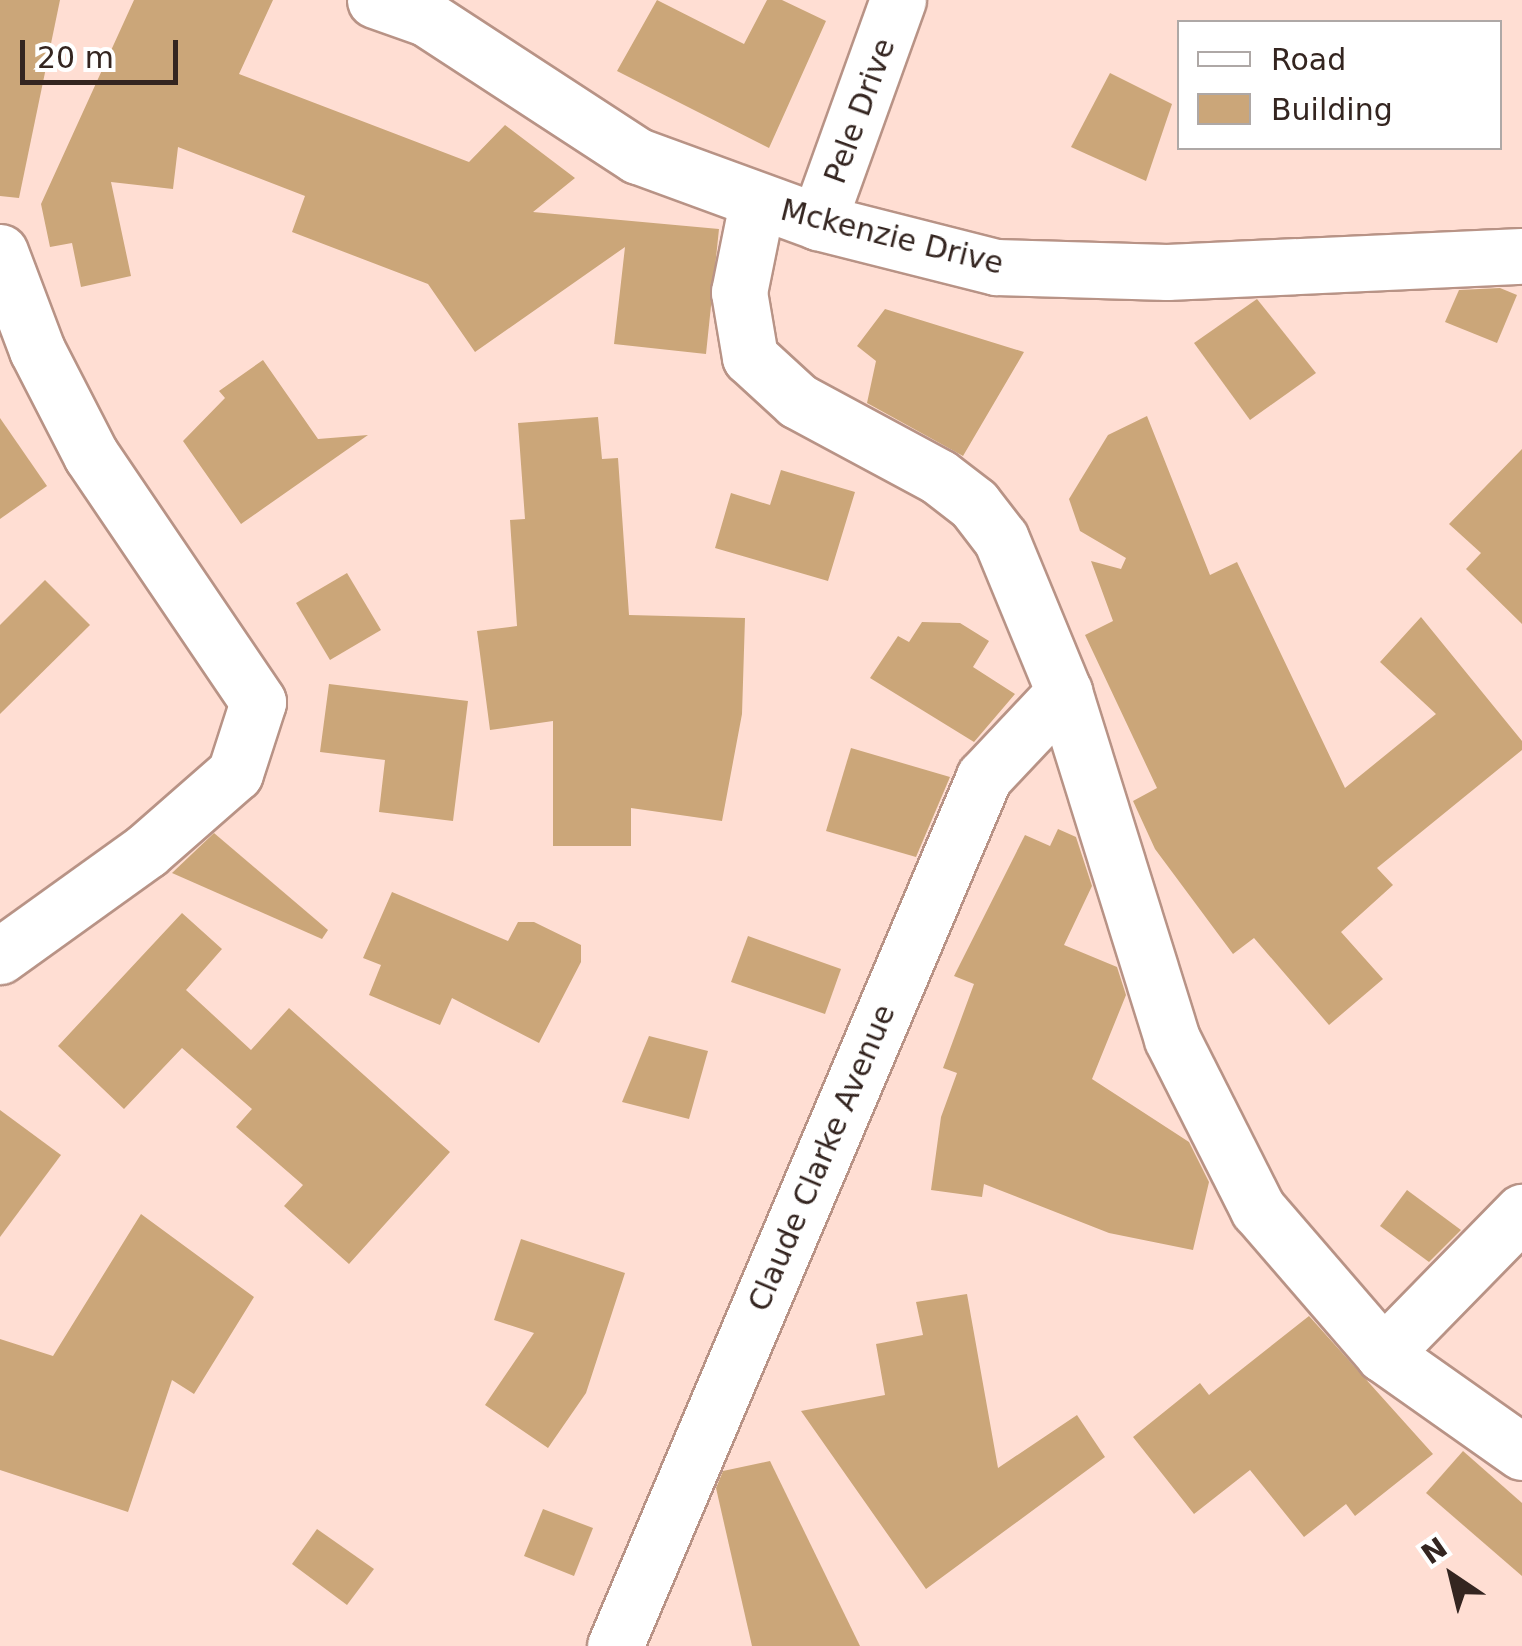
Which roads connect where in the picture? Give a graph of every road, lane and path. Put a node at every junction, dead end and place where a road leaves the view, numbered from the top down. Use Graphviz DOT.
graph roads {
  1 [pos="374,0"];
  2 [pos="898,0"];
  3 [pos="757,202"];
  4 [pos="818,222"];
  5 [pos="0,252"];
  6 [pos="1522,256"];
  7 [pos="1064,692"];
  8 [pos="0,956"];
  9 [pos="1522,1212"];
  10 [pos="1383,1354"];
  11 [pos="1522,1452"];
  12 [pos="615,1646"];
  1 -- 3 [label="street, Mckenzie Drive"];
  2 -- 4 [label="street, Pele Drive"];
  3 -- 4 [label="street, Mckenzie Drive"];
  3 -- 7 [label="street"];
  4 -- 6 [label="street, Mckenzie Drive"];
  5 -- 8 [label="street"];
  7 -- 10 [label="street"];
  7 -- 12 [label="street, Claude Clarke Avenue"];
  9 -- 10 [label="street"];
  10 -- 11 [label="street"];
}
